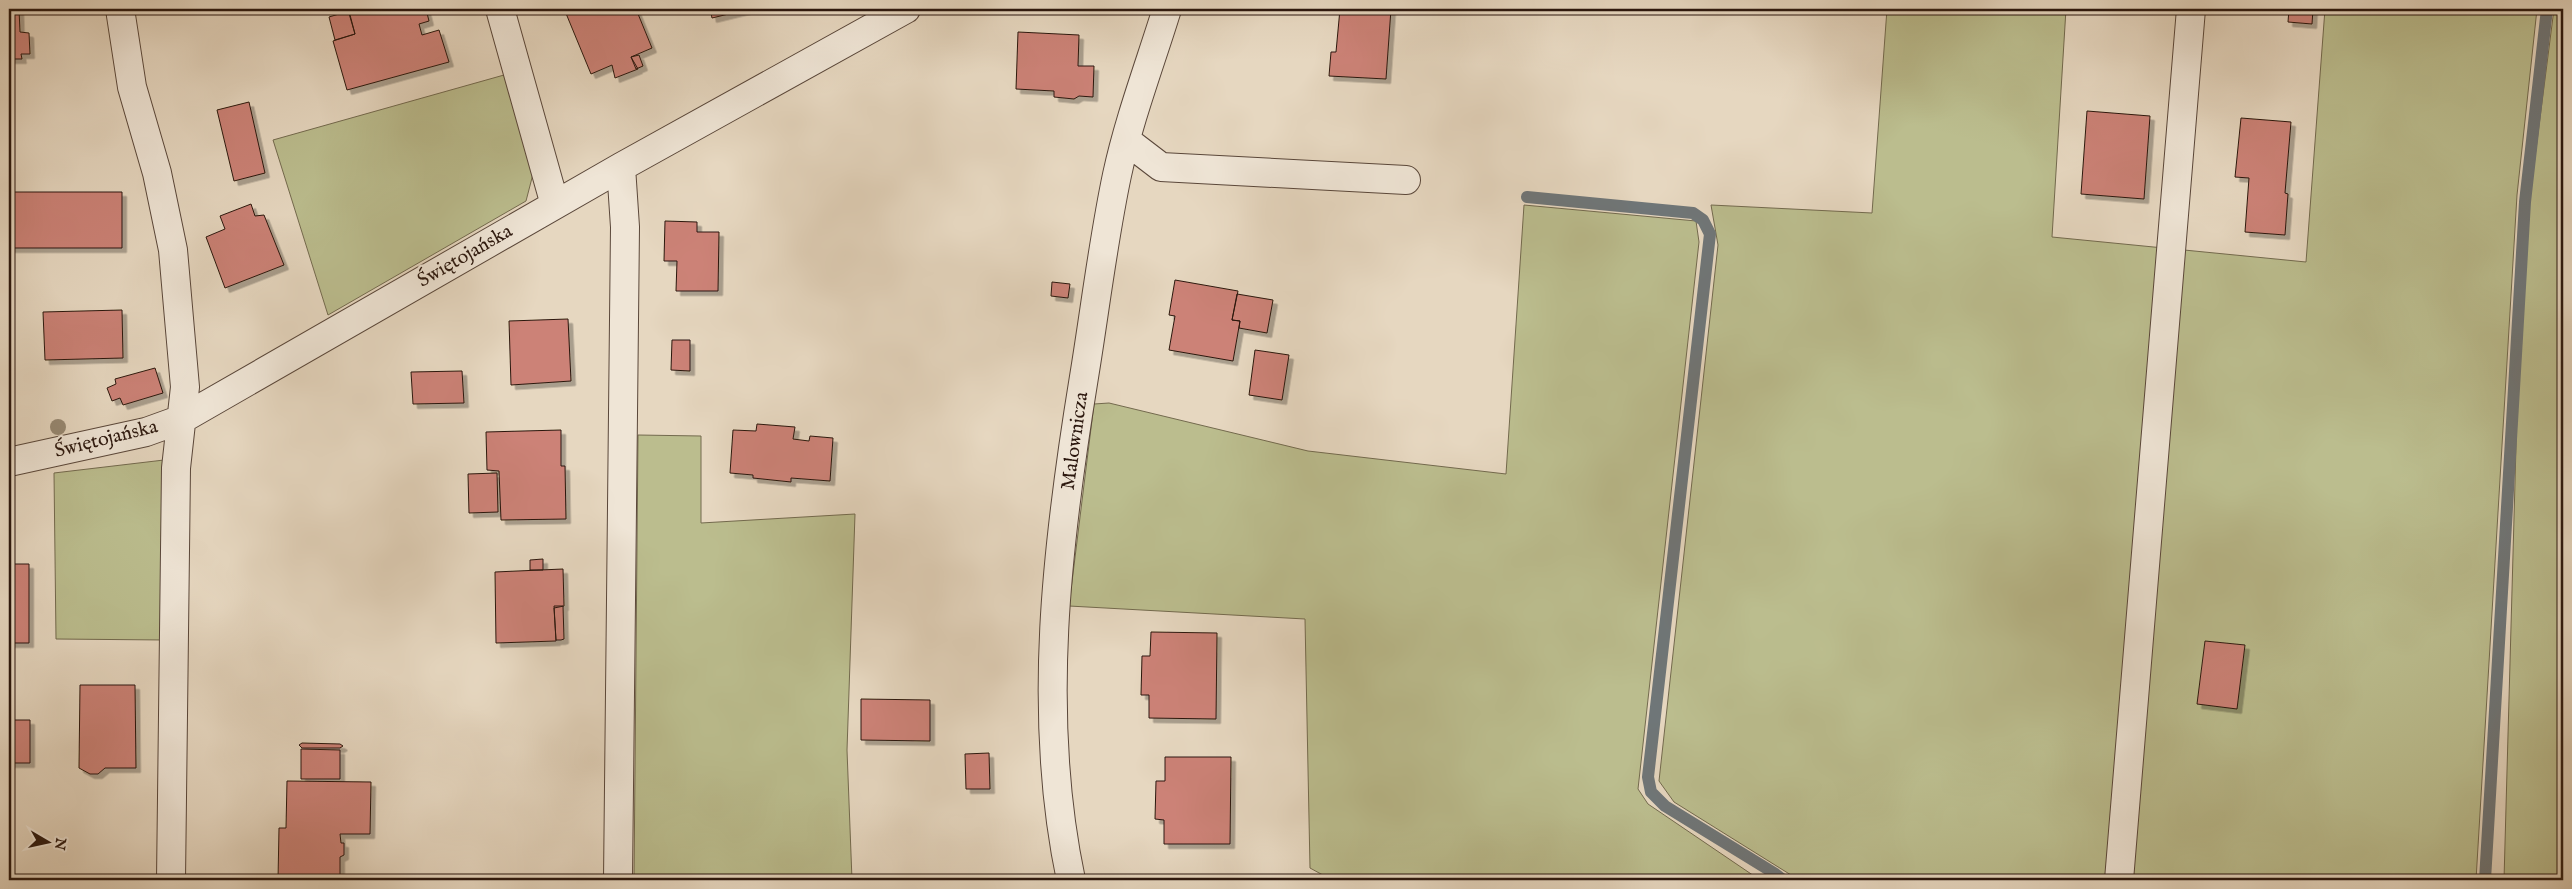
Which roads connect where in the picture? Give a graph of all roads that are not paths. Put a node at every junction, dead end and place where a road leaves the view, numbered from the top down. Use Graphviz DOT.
graph roads {
  1 [pos="120,9"];
  2 [pos="500,9"];
  3 [pos="906,9"];
  4 [pos="1167,9"];
  5 [pos="2191,9"];
  6 [pos="1127,140"];
  7 [pos="621,167"];
  8 [pos="1406,180"];
  9 [pos="555,205"];
  10 [pos="182,419"];
  11 [pos="9,462"];
  12 [pos="171,880"];
  13 [pos="618,880"];
  14 [pos="1072,880"];
  15 [pos="2120,880"];
  1 -- 10 [label="street"];
  2 -- 9 [label="street"];
  3 -- 7 [label="street, Świętojańska"];
  4 -- 6 [label="street, Malownicza"];
  5 -- 15 [label="street"];
  6 -- 8 [label="street"];
  6 -- 14 [label="street, Malownicza"];
  7 -- 9 [label="street, Świętojańska"];
  7 -- 13 [label="street"];
  9 -- 10 [label="street, Świętojańska"];
  10 -- 11 [label="street, Świętojańska"];
  10 -- 12 [label="street"];
}
